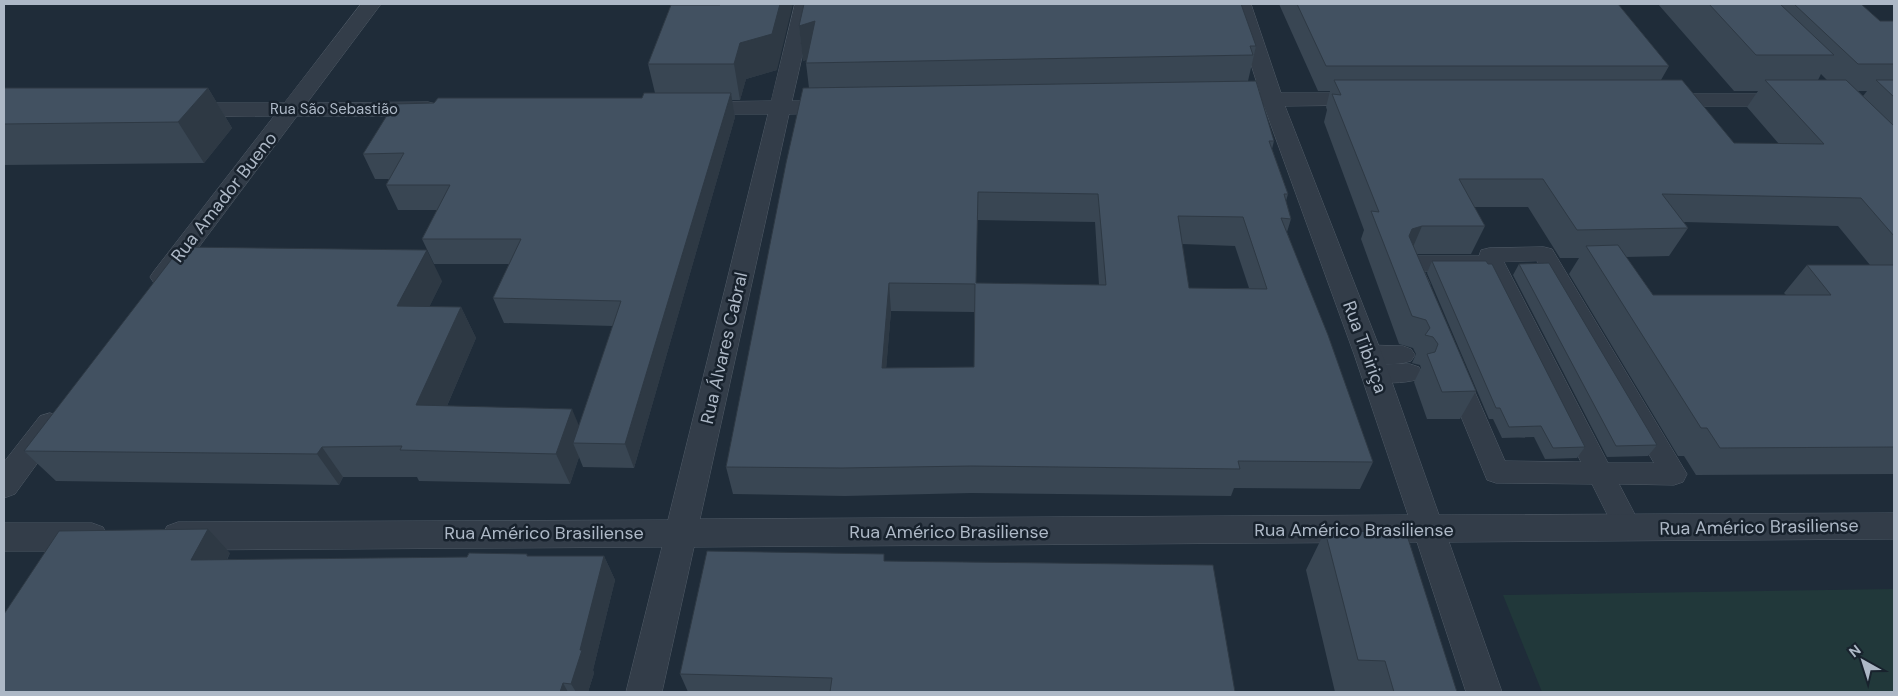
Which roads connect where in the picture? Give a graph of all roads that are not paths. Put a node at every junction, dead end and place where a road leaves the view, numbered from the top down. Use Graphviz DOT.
graph roads {
  1 [pos="371,4"];
  2 [pos="804,4"];
  3 [pos="1242,4"];
  4 [pos="1272,99"];
  5 [pos="1381,99"];
  6 [pos="1203,100"];
  7 [pos="1639,100"];
  8 [pos="1807,100"];
  9 [pos="858,106"];
  10 [pos="680,108"];
  11 [pos="779,108"];
  12 [pos="292,109"];
  13 [pos="451,109"];
  14 [pos="163,110"];
  15 [pos="1494,264"];
  16 [pos="148,297"];
  17 [pos="1428,306"];
  18 [pos="1371,363"];
  19 [pos="1407,364"];
  20 [pos="1447,365"];
  21 [pos="64,406"];
  22 [pos="1602,474"];
  23 [pos="4,485"];
  24 [pos="1894,526"];
  25 [pos="1628,528"];
  26 [pos="1428,530"];
  27 [pos="681,532"];
  28 [pos="4,537"];
  29 [pos="644,692"];
  30 [pos="1484,692"];
  1 -- 12 [label="street, Rua Amador Bueno"];
  2 -- 11 [label="street, Rua Álvares Cabral"];
  3 -- 4 [label="street, Rua Tibiriça"];
  4 -- 5 [label="street"];
  4 -- 6 [label="street"];
  4 -- 18 [label="street, Rua Tibiriça"];
  7 -- 8 [label="street"];
  9 -- 11 [label="street"];
  10 -- 11 [label="street"];
  11 -- 27 [label="street, Rua Álvares Cabral"];
  12 -- 13 [label="street, Rua São Sebastião"];
  12 -- 14 [label="street, Rua São Sebastião"];
  12 -- 16 [label="street, Rua Amador Bueno"];
  15 -- 17 [label="lane"];
  15 -- 22 [label="lane"];
  15 -- 22 [label="lane"];
  18 -- 19 [label="lane"];
  18 -- 26 [label="street, Rua Tibiriça"];
  20 -- 22 [label="lane"];
  21 -- 23 [label="street"];
  22 -- 25 [label="lane"];
  24 -- 25 [label="street, Rua Américo Brasiliense"];
  25 -- 26 [label="street, Rua Américo Brasiliense"];
  26 -- 27 [label="street, Rua Américo Brasiliense"];
  26 -- 30 [label="street, Rua Tibiriça"];
  27 -- 28 [label="street, Rua Américo Brasiliense"];
  27 -- 29 [label="street, Rua Álvares Cabral"];
}
